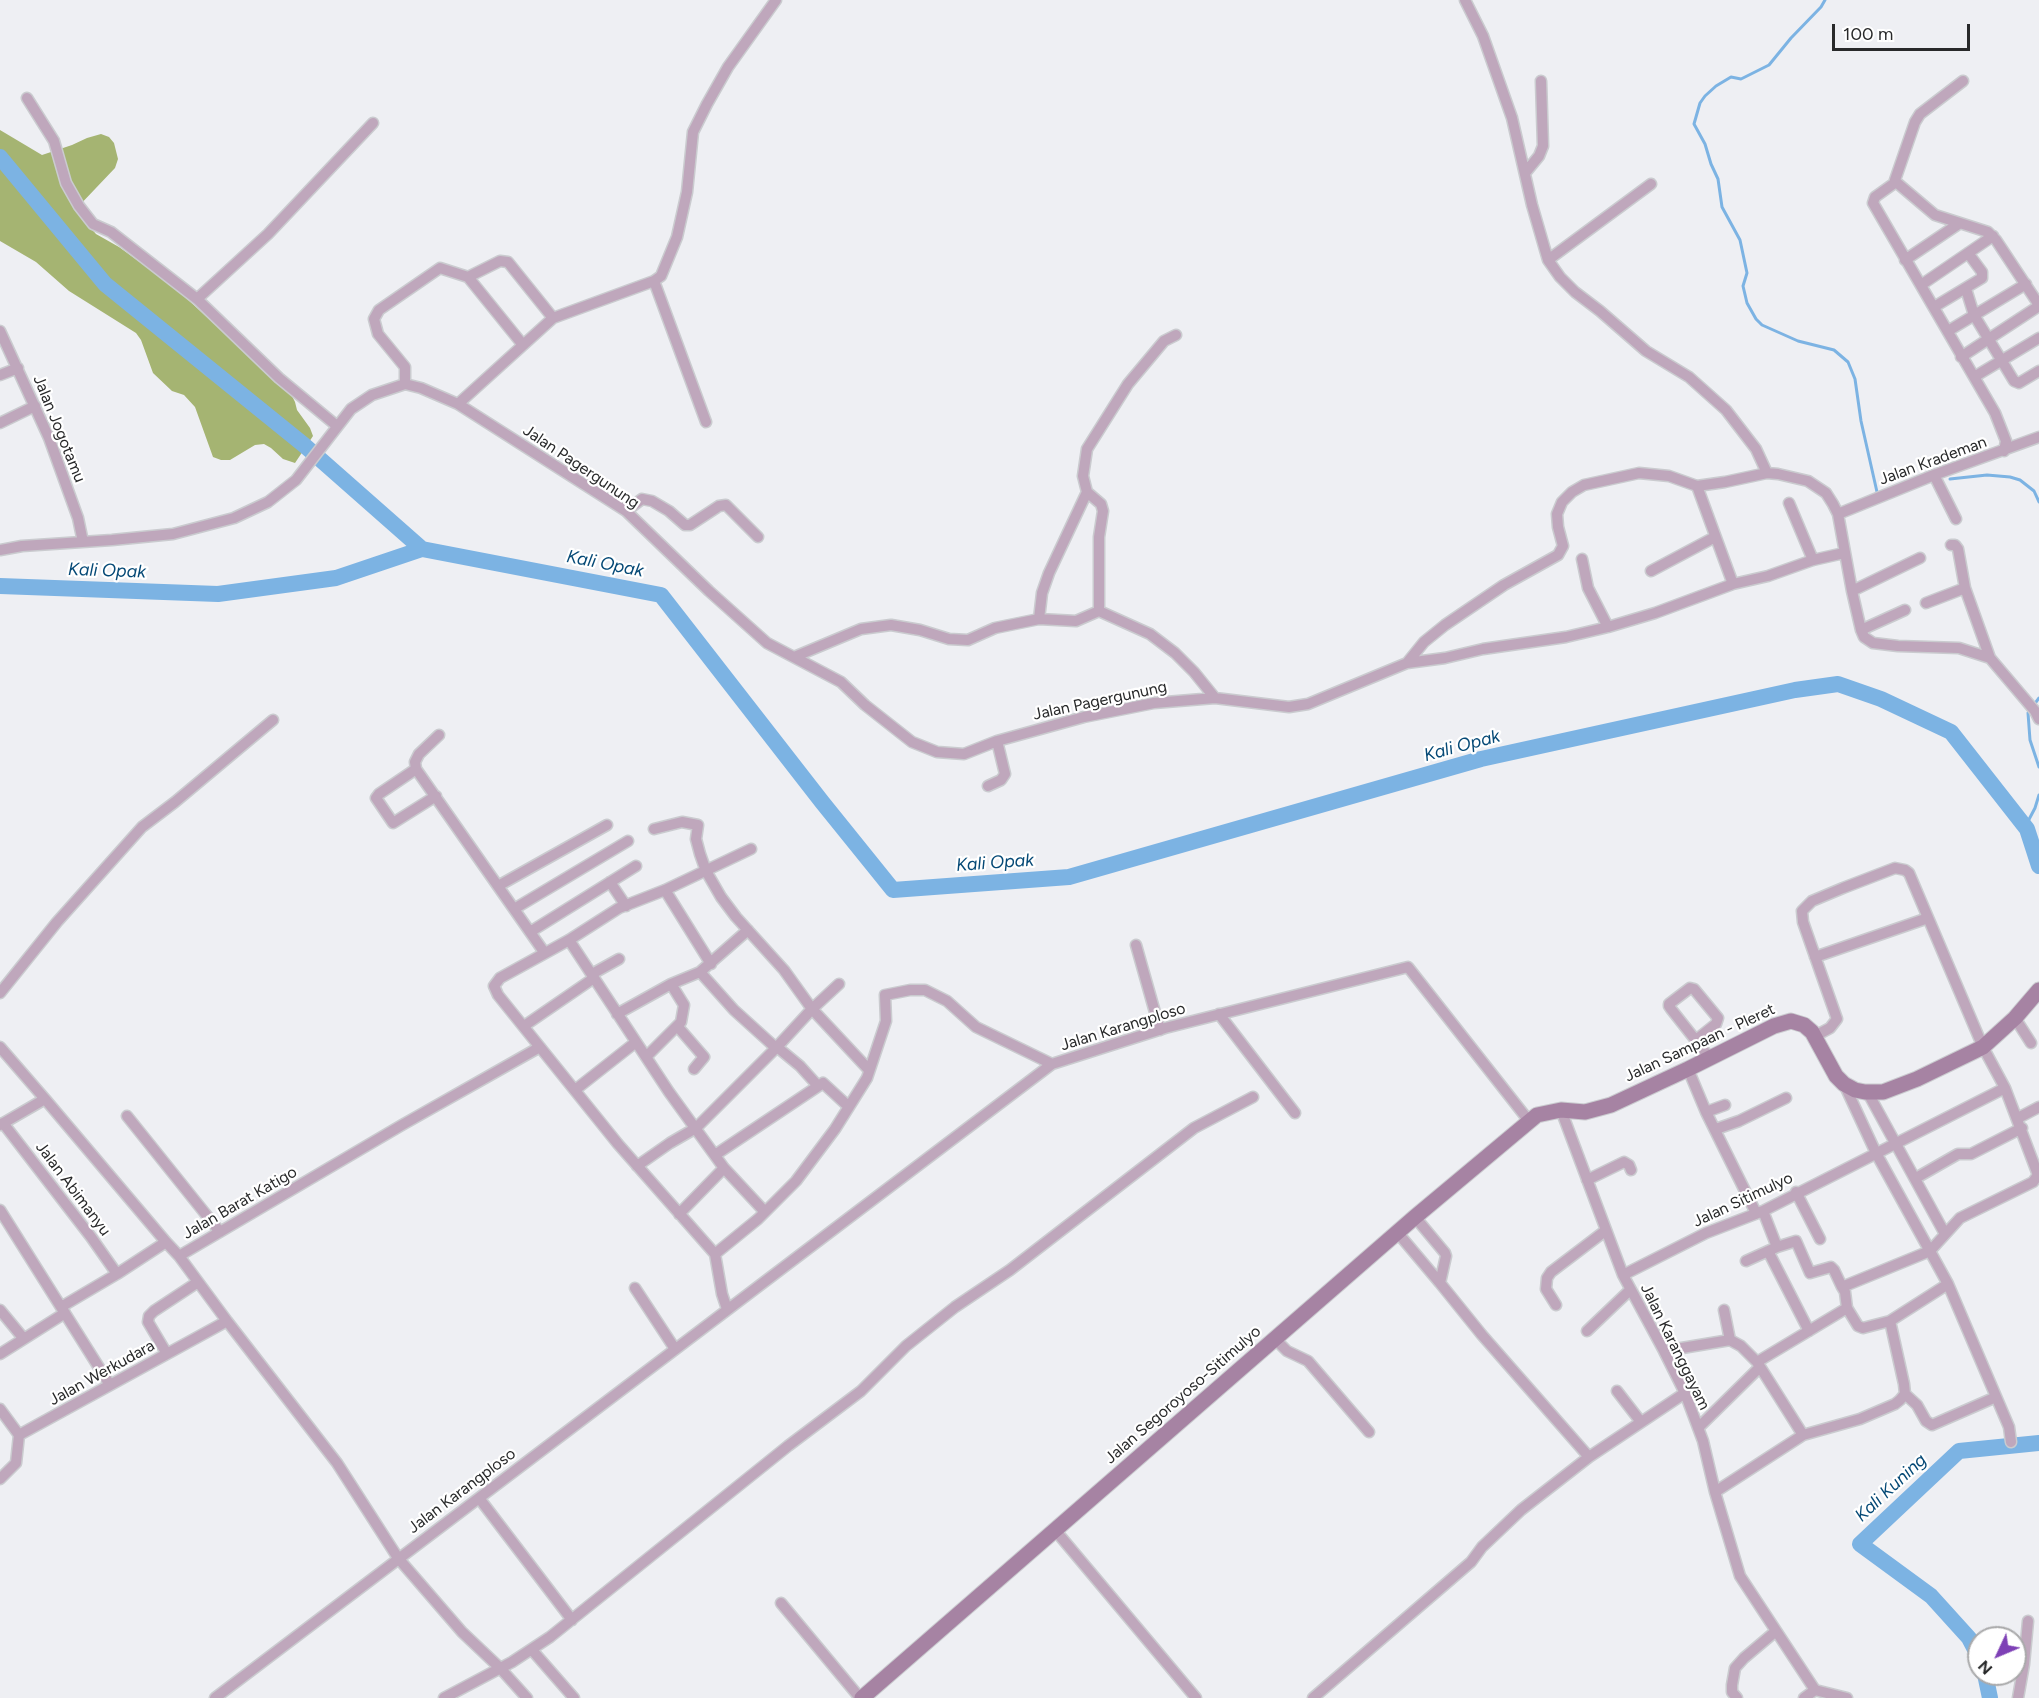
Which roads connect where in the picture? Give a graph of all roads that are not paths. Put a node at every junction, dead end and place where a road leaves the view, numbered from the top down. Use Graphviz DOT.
graph roads {
  1 [pos="776,0"];
  2 [pos="1465,0"];
  3 [pos="1541,81"];
  4 [pos="1963,81"];
  5 [pos="27,98"];
  6 [pos="373,123"];
  7 [pos="1525,173"];
  8 [pos="1896,182"];
  9 [pos="1651,184"];
  10 [pos="1960,223"];
  11 [pos="1993,236"];
  12 [pos="1968,253"];
  13 [pos="1548,260"];
  14 [pos="1905,260"];
  15 [pos="468,276"];
  16 [pos="654,281"];
  17 [pos="2026,284"];
  18 [pos="1921,285"];
  19 [pos="1966,289"];
  20 [pos="197,299"];
  21 [pos="2039,305"];
  22 [pos="1934,307"];
  23 [pos="1974,315"];
  24 [pos="553,318"];
  25 [pos="1948,331"];
  26 [pos="0,332"];
  27 [pos="1176,335"];
  28 [pos="1989,338"];
  29 [pos="2039,338"];
  30 [pos="523,345"];
  31 [pos="1961,357"];
  32 [pos="2002,360"];
  33 [pos="18,368"];
  34 [pos="2039,371"];
  35 [pos="0,375"];
  36 [pos="1974,377"];
  37 [pos="405,384"];
  38 [pos="458,404"];
  39 [pos="35,406"];
  40 [pos="706,422"];
  41 [pos="0,423"];
  42 [pos="337,426"];
  43 [pos="2039,437"];
  44 [pos="2004,451"];
  45 [pos="1767,473"];
  46 [pos="1934,475"];
  47 [pos="1697,486"];
  48 [pos="1087,492"];
  49 [pos="1789,503"];
  50 [pos="626,511"];
  51 [pos="1838,514"];
  52 [pos="1956,519"];
  53 [pos="758,537"];
  54 [pos="1715,537"];
  55 [pos="83,542"];
  56 [pos="1951,545"];
  57 [pos="1,547"];
  58 [pos="1844,553"];
  59 [pos="1920,558"];
  60 [pos="1582,559"];
  61 [pos="1814,560"];
  62 [pos="1651,571"];
  63 [pos="1733,584"];
  64 [pos="1965,588"];
  65 [pos="1852,591"];
  66 [pos="1926,603"];
  67 [pos="1905,610"];
  68 [pos="1099,611"];
  69 [pos="1039,619"];
  70 [pos="1608,627"];
  71 [pos="1861,630"];
  72 [pos="794,657"];
  73 [pos="1990,658"];
  74 [pos="1407,663"];
  75 [pos="1215,698"];
  76 [pos="2034,711"];
  77 [pos="273,720"];
  78 [pos="439,735"];
  79 [pos="997,741"];
  80 [pos="416,769"];
  81 [pos="988,786"];
  82 [pos="435,796"];
  83 [pos="607,825"];
  84 [pos="654,829"];
  85 [pos="628,841"];
  86 [pos="752,849"];
  87 [pos="636,866"];
  88 [pos="706,871"];
  89 [pos="610,882"];
  90 [pos="498,886"];
  91 [pos="665,890"];
  92 [pos="626,906"];
  93 [pos="514,909"];
  94 [pos="1928,918"];
  95 [pos="748,930"];
  96 [pos="530,932"];
  97 [pos="569,940"];
  98 [pos="1136,945"];
  99 [pos="544,952"];
  100 [pos="1815,957"];
  101 [pos="619,958"];
  102 [pos="711,964"];
  103 [pos="700,972"];
  104 [pos="593,976"];
  105 [pos="670,984"];
  106 [pos="839,984"];
  107 [pos="2039,984"];
  108 [pos="2039,990"];
  109 [pos="0,993"];
  110 [pos="812,1009"];
  111 [pos="2020,1013"];
  112 [pos="618,1014"];
  113 [pos="1219,1014"];
  114 [pos="524,1026"];
  115 [pos="678,1027"];
  116 [pos="1160,1030"];
  117 [pos="1815,1036"];
  118 [pos="1696,1040"];
  119 [pos="636,1042"];
  120 [pos="2031,1043"];
  121 [pos="0,1047"];
  122 [pos="540,1047"];
  123 [pos="1983,1047"];
  124 [pos="776,1048"];
  125 [pos="647,1056"];
  126 [pos="1710,1058"];
  127 [pos="1052,1064"];
  128 [pos="694,1069"];
  129 [pos="869,1070"];
  130 [pos="1688,1070"];
  131 [pos="1844,1084"];
  132 [pos="818,1086"];
  133 [pos="2005,1088"];
  134 [pos="574,1090"];
  135 [pos="1868,1093"];
  136 [pos="1253,1097"];
  137 [pos="1786,1098"];
  138 [pos="45,1099"];
  139 [pos="1725,1104"];
  140 [pos="849,1107"];
  141 [pos="2039,1107"];
  142 [pos="1561,1110"];
  143 [pos="1706,1112"];
  144 [pos="1295,1113"];
  145 [pos="126,1116"];
  146 [pos="1529,1121"];
  147 [pos="2020,1123"];
  148 [pos="1,1124"];
  149 [pos="696,1128"];
  150 [pos="1716,1129"];
  151 [pos="1896,1143"];
  152 [pos="1876,1154"];
  153 [pos="715,1155"];
  154 [pos="637,1166"];
  155 [pos="724,1168"];
  156 [pos="1631,1170"];
  157 [pos="1916,1178"];
  158 [pos="1587,1180"];
  159 [pos="1796,1192"];
  160 [pos="0,1210"];
  161 [pos="765,1212"];
  162 [pos="1759,1212"];
  163 [pos="679,1214"];
  164 [pos="1415,1217"];
  165 [pos="1605,1231"];
  166 [pos="220,1232"];
  167 [pos="1397,1232"];
  168 [pos="1820,1239"];
  169 [pos="165,1242"];
  170 [pos="1937,1243"];
  171 [pos="1772,1249"];
  172 [pos="715,1254"];
  173 [pos="179,1256"];
  174 [pos="1746,1261"];
  175 [pos="117,1274"];
  176 [pos="1623,1275"];
  177 [pos="198,1282"];
  178 [pos="1440,1283"];
  179 [pos="1948,1284"];
  180 [pos="1842,1287"];
  181 [pos="635,1288"];
  182 [pos="1630,1290"];
  183 [pos="1556,1305"];
  184 [pos="1847,1308"];
  185 [pos="727,1309"];
  186 [pos="0,1310"];
  187 [pos="63,1310"];
  188 [pos="1724,1310"];
  189 [pos="1890,1321"];
  190 [pos="227,1322"];
  191 [pos="1587,1331"];
  192 [pos="1809,1331"];
  193 [pos="1275,1338"];
  194 [pos="24,1339"];
  195 [pos="1730,1340"];
  196 [pos="675,1349"];
  197 [pos="1664,1351"];
  198 [pos="0,1354"];
  199 [pos="167,1354"];
  200 [pos="1758,1364"];
  201 [pos="110,1385"];
  202 [pos="1617,1391"];
  203 [pos="1684,1393"];
  204 [pos="1905,1394"];
  205 [pos="1996,1397"];
  206 [pos="0,1410"];
  207 [pos="1641,1422"];
  208 [pos="1698,1428"];
  209 [pos="1369,1432"];
  210 [pos="19,1435"];
  211 [pos="1803,1435"];
  212 [pos="2011,1442"];
  213 [pos="1589,1457"];
  214 [pos="0,1479"];
  215 [pos="1715,1492"];
  216 [pos="479,1498"];
  217 [pos="1055,1530"];
  218 [pos="398,1558"];
  219 [pos="781,1602"];
  220 [pos="572,1620"];
  221 [pos="2028,1621"];
  222 [pos="1776,1631"];
  223 [pos="532,1650"];
  224 [pos="500,1668"];
  225 [pos="1815,1690"];
  226 [pos="215,1698"];
  227 [pos="444,1698"];
  228 [pos="526,1698"];
  229 [pos="574,1698"];
  230 [pos="861,1698"];
  231 [pos="1196,1698"];
  232 [pos="1313,1698"];
  233 [pos="1737,1698"];
  234 [pos="1804,1698"];
  235 [pos="1847,1698"];
  236 [pos="2018,1698"];
  1 -- 16 [label="street"];
  2 -- 7 [label="street"];
  3 -- 7 [label="street"];
  4 -- 8 [label="street"];
  5 -- 20 [label="street"];
  6 -- 20 [label="street"];
  7 -- 13 [label="street"];
  8 -- 10 [label="street"];
  8 -- 14 [label="street"];
  9 -- 13 [label="street"];
  10 -- 11 [label="street"];
  10 -- 14 [label="street"];
  11 -- 12 [label="street"];
  11 -- 17 [label="street"];
  12 -- 18 [label="street"];
  12 -- 19 [label="street"];
  13 -- 45 [label="street"];
  14 -- 18 [label="street"];
  15 -- 24 [label="street"];
  15 -- 30 [label="street"];
  15 -- 37 [label="street"];
  16 -- 24 [label="street"];
  16 -- 40 [label="street"];
  17 -- 21 [label="street"];
  17 -- 23 [label="street"];
  18 -- 22 [label="street"];
  19 -- 22 [label="street"];
  19 -- 23 [label="street"];
  20 -- 42 [label="street"];
  21 -- 28 [label="street"];
  22 -- 25 [label="street"];
  23 -- 25 [label="street"];
  23 -- 28 [label="street"];
  24 -- 30 [label="street"];
  25 -- 31 [label="street"];
  26 -- 33 [label="street, Jalan Jogotamu"];
  27 -- 48 [label="street"];
  28 -- 31 [label="street"];
  28 -- 32 [label="street"];
  29 -- 32 [label="street"];
  30 -- 38 [label="street"];
  31 -- 36 [label="street"];
  32 -- 34 [label="street"];
  32 -- 36 [label="street"];
  33 -- 35 [label="street"];
  33 -- 39 [label="street, Jalan Jogotamu"];
  36 -- 44 [label="street"];
  37 -- 38 [label="street, Jalan Pagergunung"];
  37 -- 42 [label="street"];
  38 -- 50 [label="street, Jalan Pagergunung"];
  39 -- 41 [label="street"];
  39 -- 55 [label="street, Jalan Jogotamu"];
  42 -- 55 [label="street"];
  43 -- 44 [label="street, Jalan Krademan"];
  44 -- 46 [label="street, Jalan Krademan"];
  45 -- 47 [label="street, Jalan Pagergunung"];
  45 -- 51 [label="street, Jalan Pagergunung"];
  46 -- 51 [label="street, Jalan Krademan"];
  46 -- 52 [label="street"];
  47 -- 54 [label="street"];
  47 -- 74 [label="street, Jalan Pagergunung"];
  48 -- 68 [label="street"];
  48 -- 69 [label="street"];
  49 -- 61 [label="street"];
  50 -- 53 [label="street"];
  50 -- 72 [label="street, Jalan Pagergunung"];
  51 -- 58 [label="street, Jalan Pagergunung"];
  54 -- 62 [label="street"];
  54 -- 63 [label="street"];
  55 -- 57 [label="street"];
  56 -- 64 [label="street"];
  58 -- 61 [label="street"];
  58 -- 65 [label="street, Jalan Pagergunung"];
  59 -- 65 [label="street"];
  60 -- 70 [label="street"];
  61 -- 63 [label="street"];
  63 -- 70 [label="street"];
  64 -- 66 [label="street"];
  64 -- 73 [label="street"];
  65 -- 71 [label="street, Jalan Pagergunung"];
  67 -- 71 [label="street"];
  68 -- 69 [label="street"];
  68 -- 75 [label="street"];
  69 -- 72 [label="street"];
  70 -- 74 [label="street"];
  71 -- 73 [label="street"];
  72 -- 79 [label="street, Jalan Pagergunung"];
  73 -- 76 [label="street"];
  74 -- 75 [label="street, Jalan Pagergunung"];
  75 -- 79 [label="street, Jalan Pagergunung"];
  77 -- 109 [label="street"];
  78 -- 80 [label="street"];
  79 -- 81 [label="street"];
  80 -- 82 [label="street"];
  80 -- 82 [label="street"];
  82 -- 90 [label="street"];
  83 -- 90 [label="street"];
  84 -- 88 [label="street"];
  85 -- 93 [label="street"];
  86 -- 88 [label="street"];
  87 -- 89 [label="street"];
  88 -- 91 [label="street"];
  88 -- 95 [label="street"];
  89 -- 92 [label="street"];
  89 -- 96 [label="street"];
  90 -- 93 [label="street"];
  91 -- 92 [label="street"];
  91 -- 102 [label="street"];
  92 -- 97 [label="street"];
  93 -- 96 [label="street"];
  94 -- 100 [label="street"];
  94 -- 100 [label="street"];
  94 -- 123 [label="street"];
  95 -- 102 [label="street"];
  95 -- 110 [label="street"];
  96 -- 99 [label="street"];
  97 -- 99 [label="street"];
  97 -- 104 [label="street"];
  98 -- 116 [label="street"];
  99 -- 114 [label="street"];
  100 -- 117 [label="street"];
  101 -- 104 [label="street"];
  102 -- 103 [label="street"];
  103 -- 105 [label="street"];
  103 -- 124 [label="street"];
  104 -- 112 [label="street"];
  104 -- 114 [label="street"];
  105 -- 112 [label="street"];
  105 -- 115 [label="street"];
  106 -- 110 [label="street"];
  107 -- 111 [label="street"];
  108 -- 111 [label="main road"];
  110 -- 124 [label="street"];
  110 -- 129 [label="street"];
  111 -- 120 [label="street"];
  111 -- 123 [label="main road"];
  112 -- 119 [label="street"];
  113 -- 116 [label="street, Jalan Karangploso"];
  113 -- 144 [label="street"];
  113 -- 146 [label="street, Jalan Karangploso"];
  114 -- 122 [label="street"];
  115 -- 125 [label="street"];
  115 -- 128 [label="street"];
  116 -- 127 [label="street, Jalan Karangploso"];
  117 -- 126 [label="main road, Jalan Sampaan - Pleret"];
  117 -- 131 [label="main road"];
  118 -- 118 [label="street"];
  118 -- 126 [label="street"];
  119 -- 125 [label="street"];
  119 -- 134 [label="street"];
  121 -- 138 [label="street, Jalan Barat Katigo"];
  122 -- 134 [label="street"];
  122 -- 166 [label="street, Jalan Barat Katigo"];
  123 -- 133 [label="street"];
  123 -- 135 [label="main road"];
  124 -- 132 [label="street"];
  124 -- 149 [label="street"];
  125 -- 149 [label="street"];
  126 -- 130 [label="main road, Jalan Sampaan - Pleret"];
  127 -- 129 [label="street"];
  127 -- 185 [label="street, Jalan Karangploso"];
  129 -- 140 [label="street"];
  130 -- 142 [label="main road, Jalan Sampaan - Pleret"];
  130 -- 143 [label="street"];
  131 -- 135 [label="main road"];
  131 -- 152 [label="street"];
  132 -- 140 [label="street"];
  132 -- 153 [label="street"];
  133 -- 147 [label="street"];
  133 -- 151 [label="street, Jalan Sitimulyo"];
  134 -- 154 [label="street"];
  135 -- 151 [label="street"];
  136 -- 220 [label="street"];
  137 -- 150 [label="street"];
  138 -- 148 [label="street"];
  138 -- 169 [label="street, Jalan Barat Katigo"];
  139 -- 143 [label="street"];
  140 -- 161 [label="street"];
  141 -- 147 [label="street"];
  142 -- 146 [label="main road, Jalan Sampaan - Pleret"];
  142 -- 158 [label="street, Jalan Karanggayam"];
  143 -- 150 [label="street"];
  145 -- 166 [label="street"];
  146 -- 164 [label="main road, Jalan Segoroyoso-Sitimulyo"];
  147 -- 157 [label="street"];
  147 -- 170 [label="street"];
  148 -- 175 [label="street, Jalan Abimanyu"];
  149 -- 153 [label="street"];
  149 -- 154 [label="street"];
  150 -- 162 [label="street"];
  151 -- 152 [label="street, Jalan Sitimulyo"];
  151 -- 157 [label="street"];
  152 -- 159 [label="street, Jalan Sitimulyo"];
  152 -- 170 [label="street"];
  153 -- 155 [label="street"];
  154 -- 163 [label="street"];
  155 -- 161 [label="street"];
  155 -- 163 [label="street"];
  156 -- 158 [label="street"];
  157 -- 170 [label="street"];
  158 -- 165 [label="street, Jalan Karanggayam"];
  159 -- 162 [label="street, Jalan Sitimulyo"];
  159 -- 168 [label="street"];
  160 -- 187 [label="street"];
  161 -- 172 [label="street"];
  162 -- 171 [label="street"];
  162 -- 176 [label="street, Jalan Sitimulyo"];
  163 -- 172 [label="street"];
  164 -- 167 [label="main road, Jalan Segoroyoso-Sitimulyo"];
  164 -- 178 [label="street"];
  165 -- 176 [label="street, Jalan Karanggayam"];
  165 -- 183 [label="street"];
  166 -- 173 [label="street, Jalan Barat Katigo"];
  167 -- 178 [label="street"];
  167 -- 193 [label="main road, Jalan Segoroyoso-Sitimulyo"];
  169 -- 173 [label="street, Jalan Barat Katigo"];
  169 -- 175 [label="street"];
  170 -- 179 [label="street"];
  170 -- 180 [label="street"];
  171 -- 174 [label="street"];
  171 -- 180 [label="street"];
  171 -- 192 [label="street"];
  172 -- 185 [label="street"];
  173 -- 177 [label="street"];
  175 -- 187 [label="street"];
  176 -- 182 [label="street, Jalan Karanggayam"];
  177 -- 190 [label="street"];
  177 -- 199 [label="street"];
  178 -- 213 [label="street"];
  179 -- 189 [label="street"];
  179 -- 205 [label="street"];
  180 -- 184 [label="street"];
  181 -- 196 [label="street"];
  182 -- 191 [label="street"];
  182 -- 197 [label="street, Jalan Karanggayam"];
  184 -- 189 [label="street"];
  184 -- 192 [label="street"];
  185 -- 196 [label="street, Jalan Karangploso"];
  186 -- 194 [label="street"];
  187 -- 194 [label="street"];
  187 -- 201 [label="street"];
  188 -- 195 [label="street"];
  189 -- 204 [label="street"];
  190 -- 199 [label="street, Jalan Werkudara"];
  190 -- 218 [label="street"];
  192 -- 200 [label="street"];
  193 -- 209 [label="street"];
  193 -- 217 [label="main road, Jalan Segoroyoso-Sitimulyo"];
  194 -- 198 [label="street"];
  195 -- 197 [label="street"];
  195 -- 200 [label="street"];
  196 -- 216 [label="street, Jalan Karangploso"];
  197 -- 203 [label="street, Jalan Karanggayam"];
  199 -- 201 [label="street, Jalan Werkudara"];
  200 -- 208 [label="street"];
  200 -- 211 [label="street"];
  201 -- 210 [label="street, Jalan Werkudara"];
  202 -- 207 [label="street"];
  203 -- 207 [label="street"];
  203 -- 208 [label="street, Jalan Karanggayam"];
  204 -- 205 [label="street"];
  204 -- 211 [label="street"];
  205 -- 212 [label="street"];
  206 -- 210 [label="street"];
  207 -- 213 [label="street"];
  208 -- 215 [label="street, Jalan Karanggayam"];
  210 -- 214 [label="street"];
  211 -- 215 [label="street"];
  213 -- 232 [label="street"];
  215 -- 222 [label="street, Jalan Karanggayam"];
  216 -- 218 [label="street, Jalan Karangploso"];
  216 -- 220 [label="street"];
  217 -- 230 [label="main road, Jalan Segoroyoso-Sitimulyo"];
  217 -- 231 [label="street"];
  218 -- 224 [label="street"];
  218 -- 226 [label="street, Jalan Karangploso"];
  219 -- 230 [label="street"];
  220 -- 223 [label="street"];
  221 -- 236 [label="street"];
  222 -- 225 [label="street, Jalan Karanggayam"];
  222 -- 233 [label="street"];
  223 -- 224 [label="street"];
  223 -- 229 [label="street"];
  224 -- 227 [label="street"];
  224 -- 228 [label="street"];
  225 -- 234 [label="street"];
  225 -- 235 [label="street"];
}
